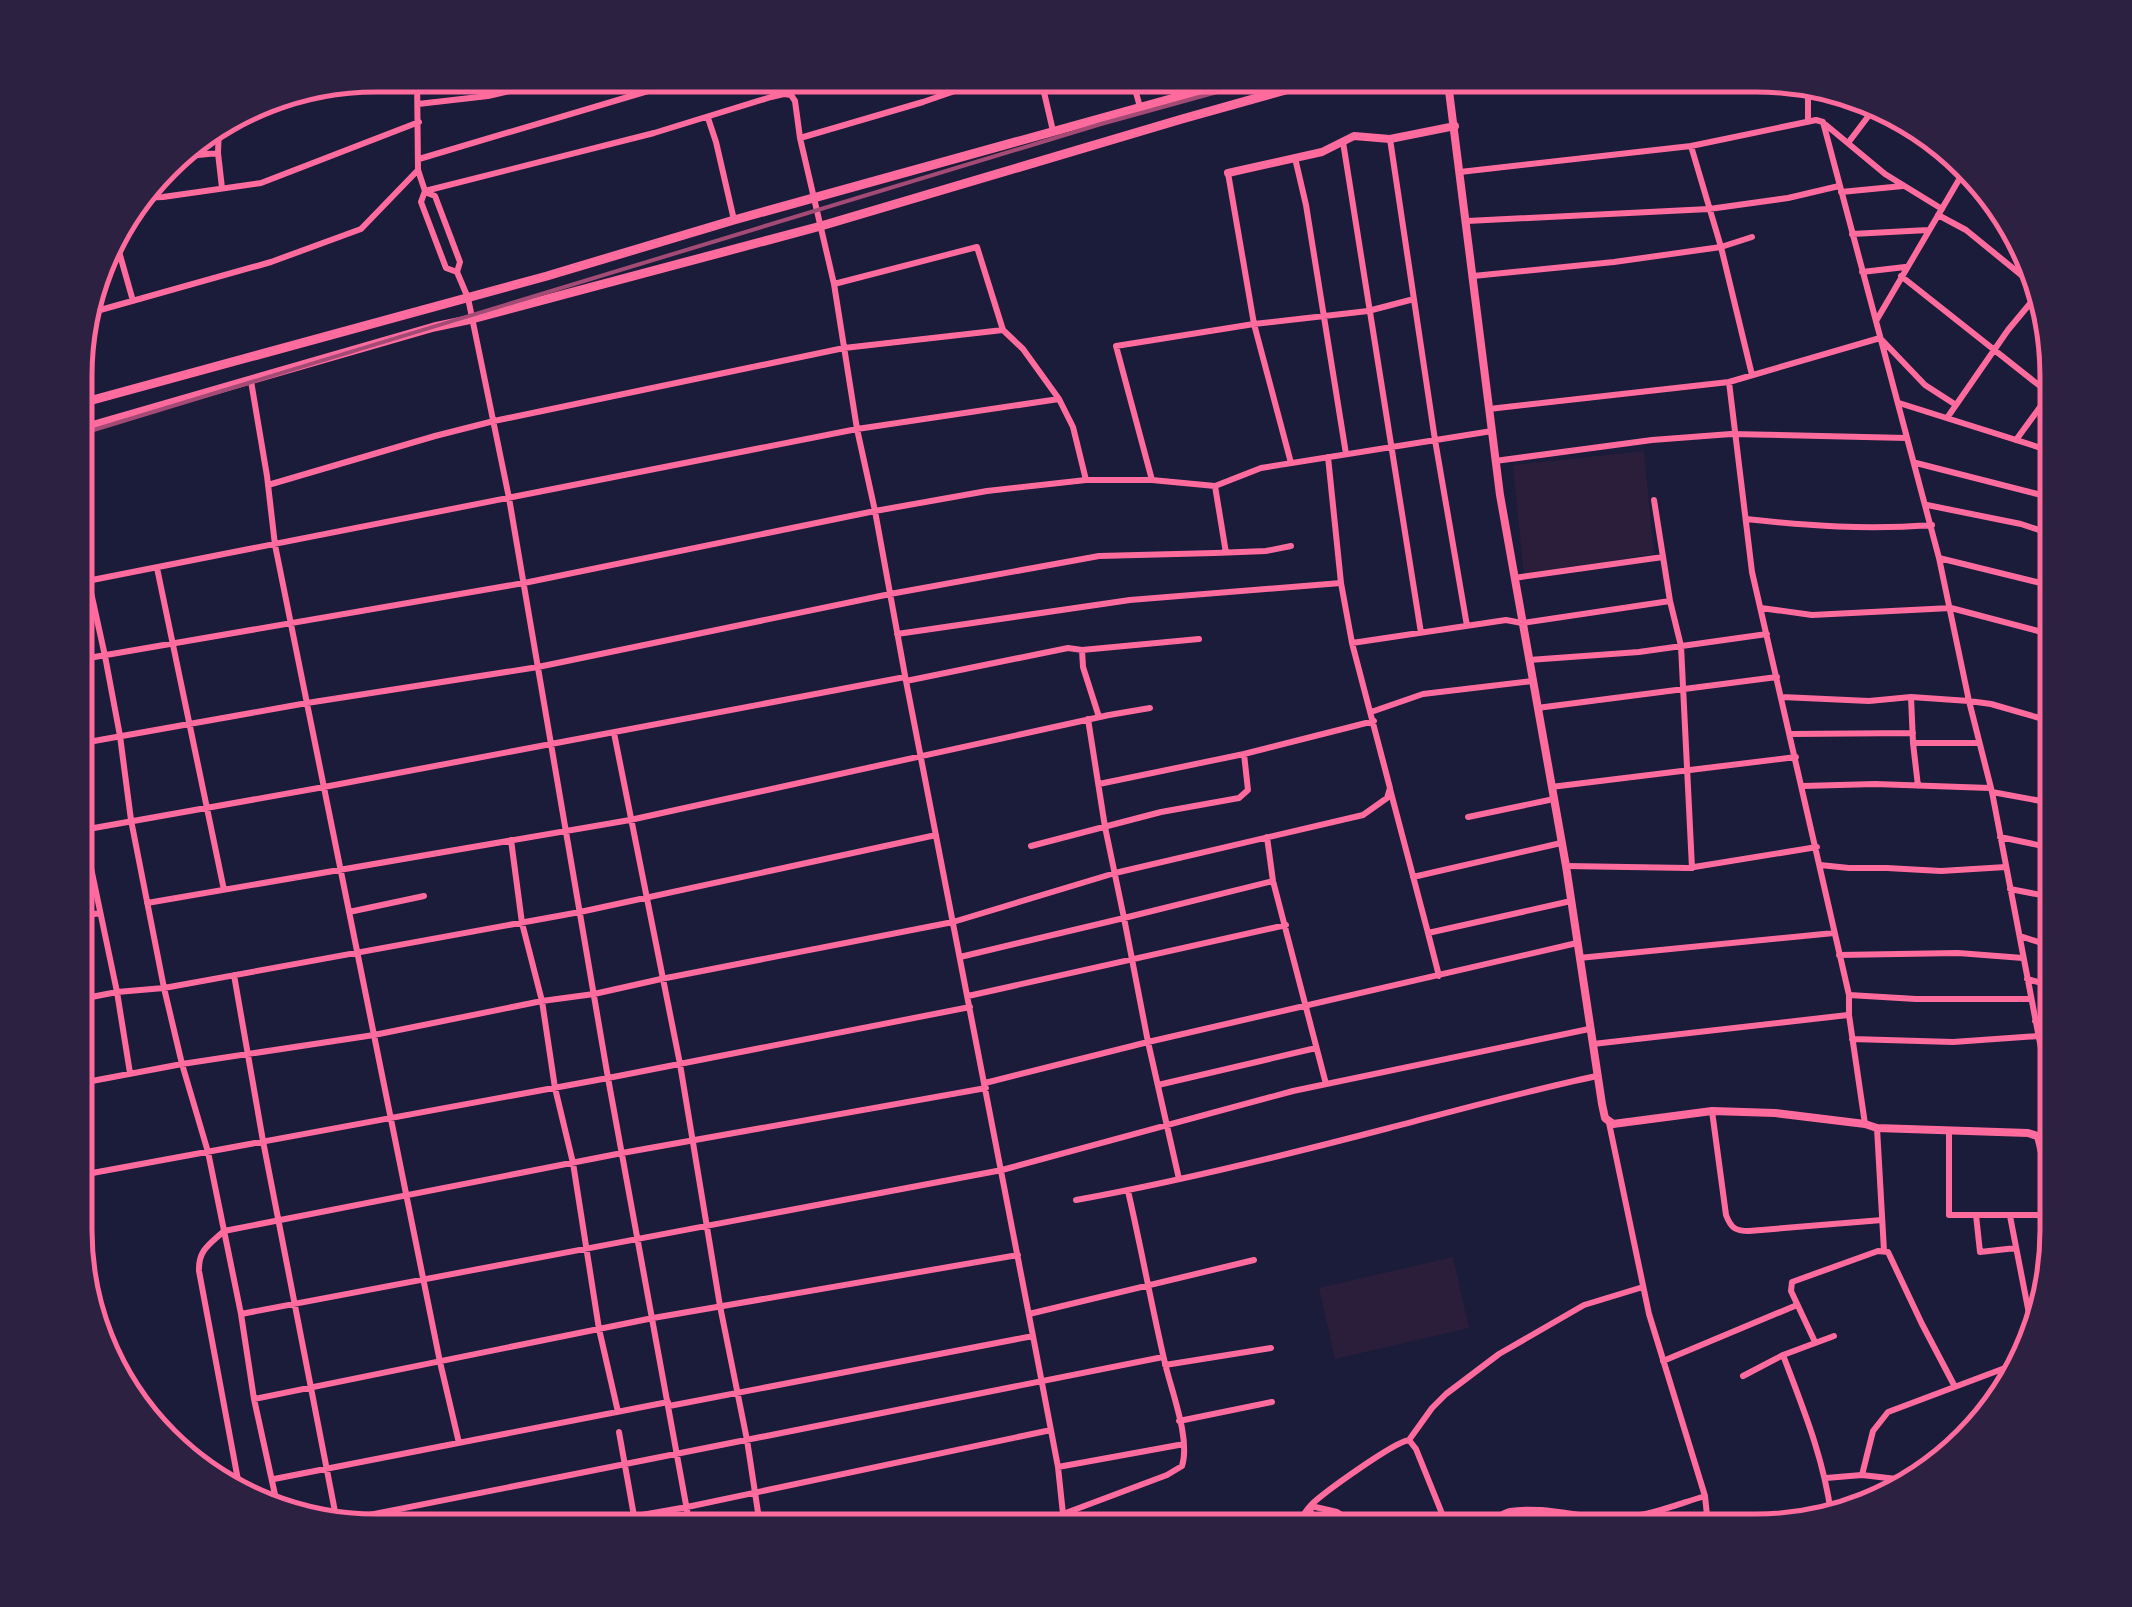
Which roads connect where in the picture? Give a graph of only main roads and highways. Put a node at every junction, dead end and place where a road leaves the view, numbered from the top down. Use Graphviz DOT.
graph roads {
  1 [pos="1190,93"];
  2 [pos="1278,93"];
  3 [pos="92,400"];
  4 [pos="92,426"];
  1 -- 3 [label="main road"];
  2 -- 4 [label="main road"];
}
